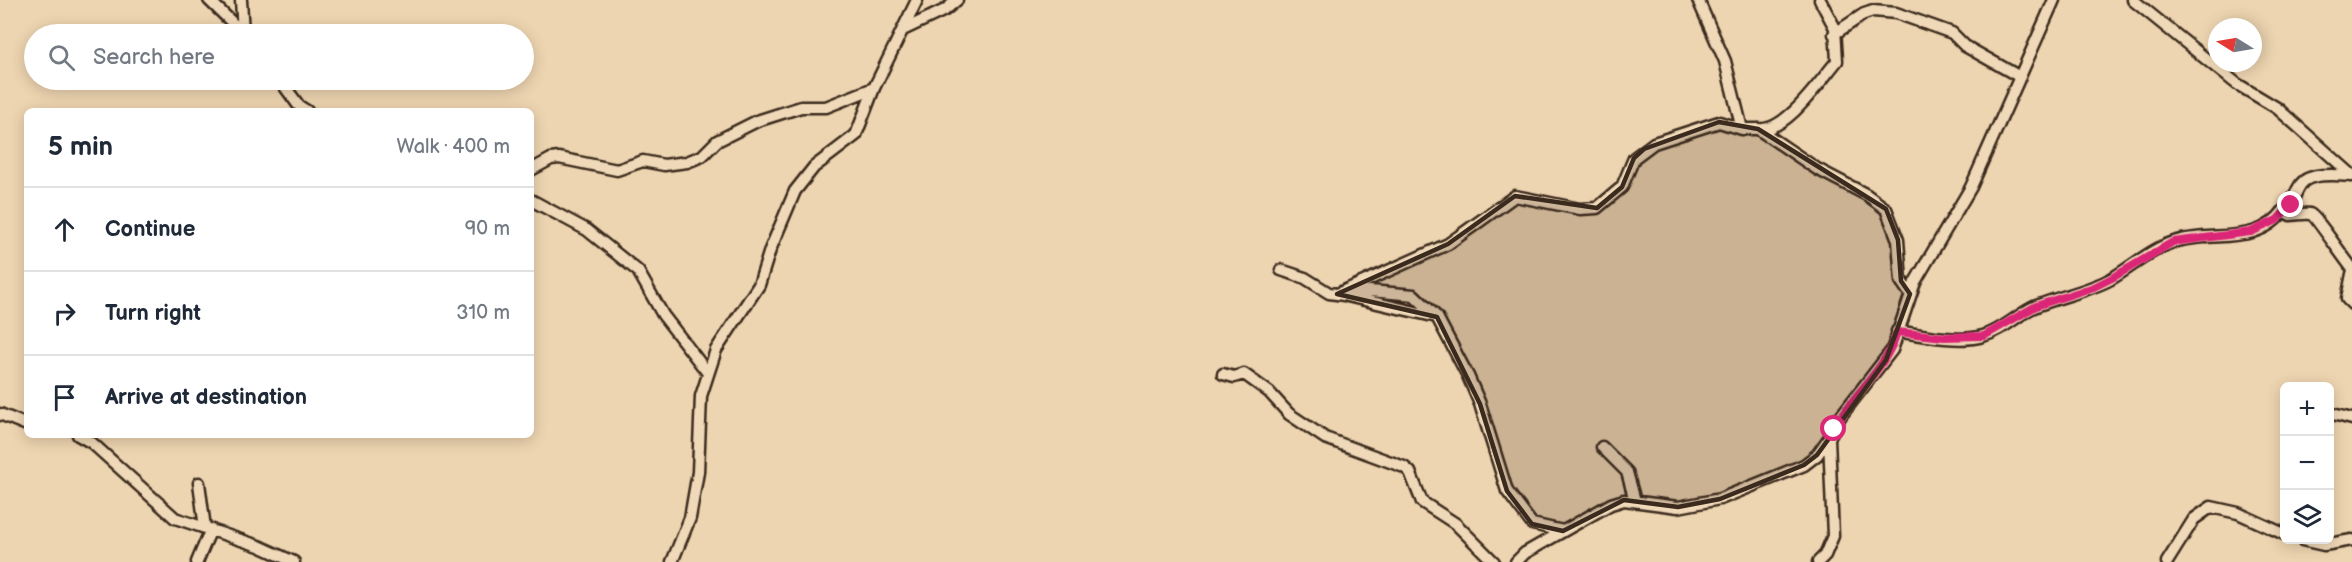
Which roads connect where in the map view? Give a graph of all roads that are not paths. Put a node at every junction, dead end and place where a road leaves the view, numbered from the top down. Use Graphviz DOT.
graph roads {
  1 [pos="209,0"];
  2 [pos="241,0"];
  3 [pos="917,0"];
  4 [pos="957,0"];
  5 [pos="1698,0"];
  6 [pos="1820,0"];
  7 [pos="2054,0"];
  8 [pos="2133,0"];
  9 [pos="233,24"];
  10 [pos="242,24"];
  11 [pos="905,29"];
  12 [pos="1834,34"];
  13 [pos="2020,77"];
  14 [pos="874,88"];
  15 [pos="287,90"];
  16 [pos="300,108"];
  17 [pos="1742,129"];
  18 [pos="1758,129"];
  19 [pos="534,169"];
  20 [pos="2352,176"];
  21 [pos="534,202"];
  22 [pos="2284,210"];
  23 [pos="2352,268"];
  24 [pos="1281,270"];
  25 [pos="2352,274"];
  26 [pos="1341,294"];
  27 [pos="1910,294"];
  28 [pos="2352,304"];
  29 [pos="1437,317"];
  30 [pos="1897,332"];
  31 [pos="706,372"];
  32 [pos="1223,374"];
  33 [pos="0,414"];
  34 [pos="2334,414"];
  35 [pos="2352,419"];
  36 [pos="24,424"];
  37 [pos="1829,438"];
  38 [pos="90,439"];
  39 [pos="1602,447"];
  40 [pos="199,483"];
  41 [pos="1635,501"];
  42 [pos="208,529"];
  43 [pos="1563,531"];
  44 [pos="2280,532"];
  45 [pos="2352,540"];
  46 [pos="2334,543"];
  47 [pos="197,562"];
  48 [pos="294,562"];
  49 [pos="672,562"];
  50 [pos="1494,562"];
  51 [pos="1516,562"];
  52 [pos="1818,562"];
  53 [pos="2167,562"];
  1 -- 9 [label="street"];
  2 -- 10 [label="street"];
  3 -- 11 [label="street"];
  4 -- 11 [label="street"];
  5 -- 17 [label="street"];
  6 -- 12 [label="street"];
  7 -- 13 [label="street"];
  8 -- 20 [label="street"];
  11 -- 14 [label="street"];
  12 -- 13 [label="street"];
  12 -- 18 [label="street"];
  13 -- 27 [label="street"];
  14 -- 19 [label="street"];
  14 -- 31 [label="street"];
  15 -- 16 [label="street"];
  17 -- 18 [label="street"];
  17 -- 26 [label="street"];
  18 -- 27 [label="street"];
  20 -- 22 [label="street"];
  21 -- 31 [label="street"];
  22 -- 23 [label="street"];
  22 -- 30 [label="street"];
  24 -- 26 [label="street"];
  25 -- 28 [label="street"];
  26 -- 29 [label="street"];
  26 -- 29 [label="street"];
  27 -- 30 [label="street"];
  29 -- 43 [label="street"];
  30 -- 37 [label="street"];
  31 -- 49 [label="street"];
  32 -- 50 [label="street"];
  33 -- 36 [label="street"];
  34 -- 35 [label="street"];
  37 -- 41 [label="street"];
  37 -- 52 [label="street"];
  38 -- 42 [label="street"];
  39 -- 41 [label="street"];
  40 -- 42 [label="street"];
  41 -- 43 [label="street"];
  42 -- 47 [label="street"];
  42 -- 48 [label="street"];
  43 -- 51 [label="street"];
  44 -- 53 [label="street"];
  45 -- 46 [label="street"];
}
